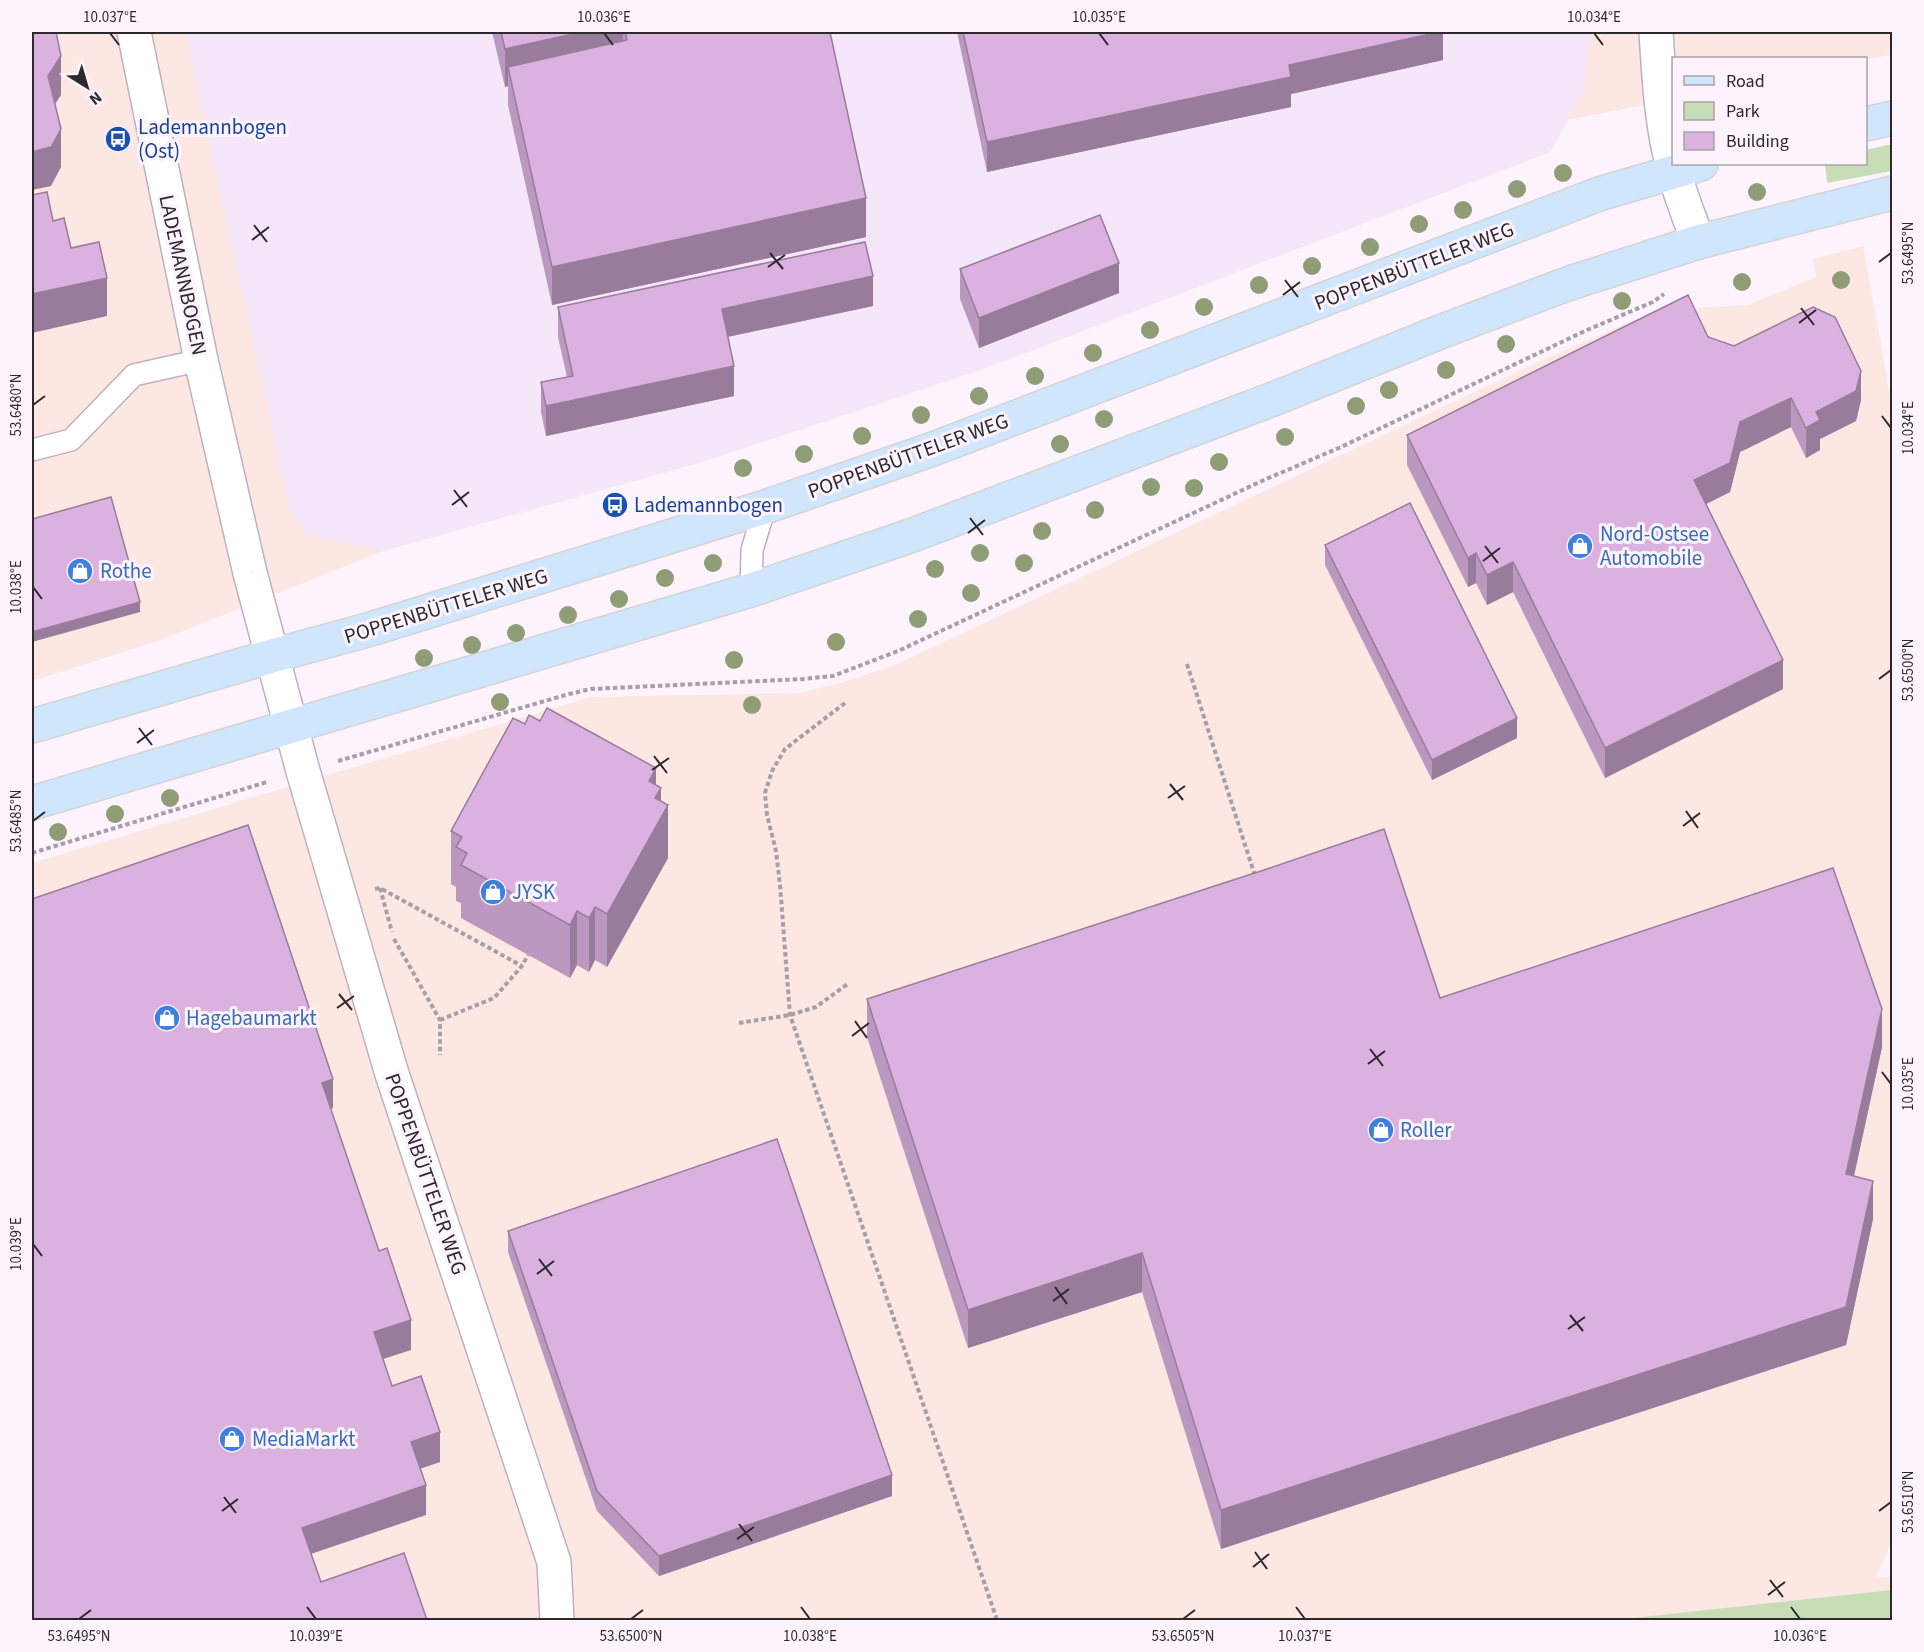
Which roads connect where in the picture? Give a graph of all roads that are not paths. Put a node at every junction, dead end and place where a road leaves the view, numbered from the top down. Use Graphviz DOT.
graph roads {
  1 [pos="134,32"];
  2 [pos="1656,32"];
  3 [pos="1893,118"];
  4 [pos="1867,124"];
  5 [pos="1672,145"];
  6 [pos="1688,167"];
  7 [pos="1893,193"];
  8 [pos="1698,242"];
  9 [pos="201,360"];
  10 [pos="32,450"];
  11 [pos="765,507"];
  12 [pos="751,590"];
  13 [pos="272,656"];
  14 [pos="32,726"];
  15 [pos="292,726"];
  16 [pos="32,803"];
  17 [pos="557,1620"];
  1 -- 9 [label="street, LADEMANNBOGEN"];
  2 -- 5 [label="street"];
  3 -- 4 [label="main road"];
  6 -- 8 [label="street"];
  6 -- 11 [label="main road, POPPENBÜTTELER WEG"];
  7 -- 8 [label="main road"];
  8 -- 12 [label="main road"];
  9 -- 10 [label="lane"];
  9 -- 13 [label="street, LADEMANNBOGEN"];
  11 -- 12 [label="lane"];
  11 -- 13 [label="main road, POPPENBÜTTELER WEG"];
  12 -- 15 [label="main road"];
  13 -- 14 [label="main road, POPPENBÜTTELER WEG"];
  13 -- 15 [label="street, LADEMANNBOGEN"];
  15 -- 16 [label="main road"];
  15 -- 17 [label="street, POPPENBÜTTELER WEG"];
}
